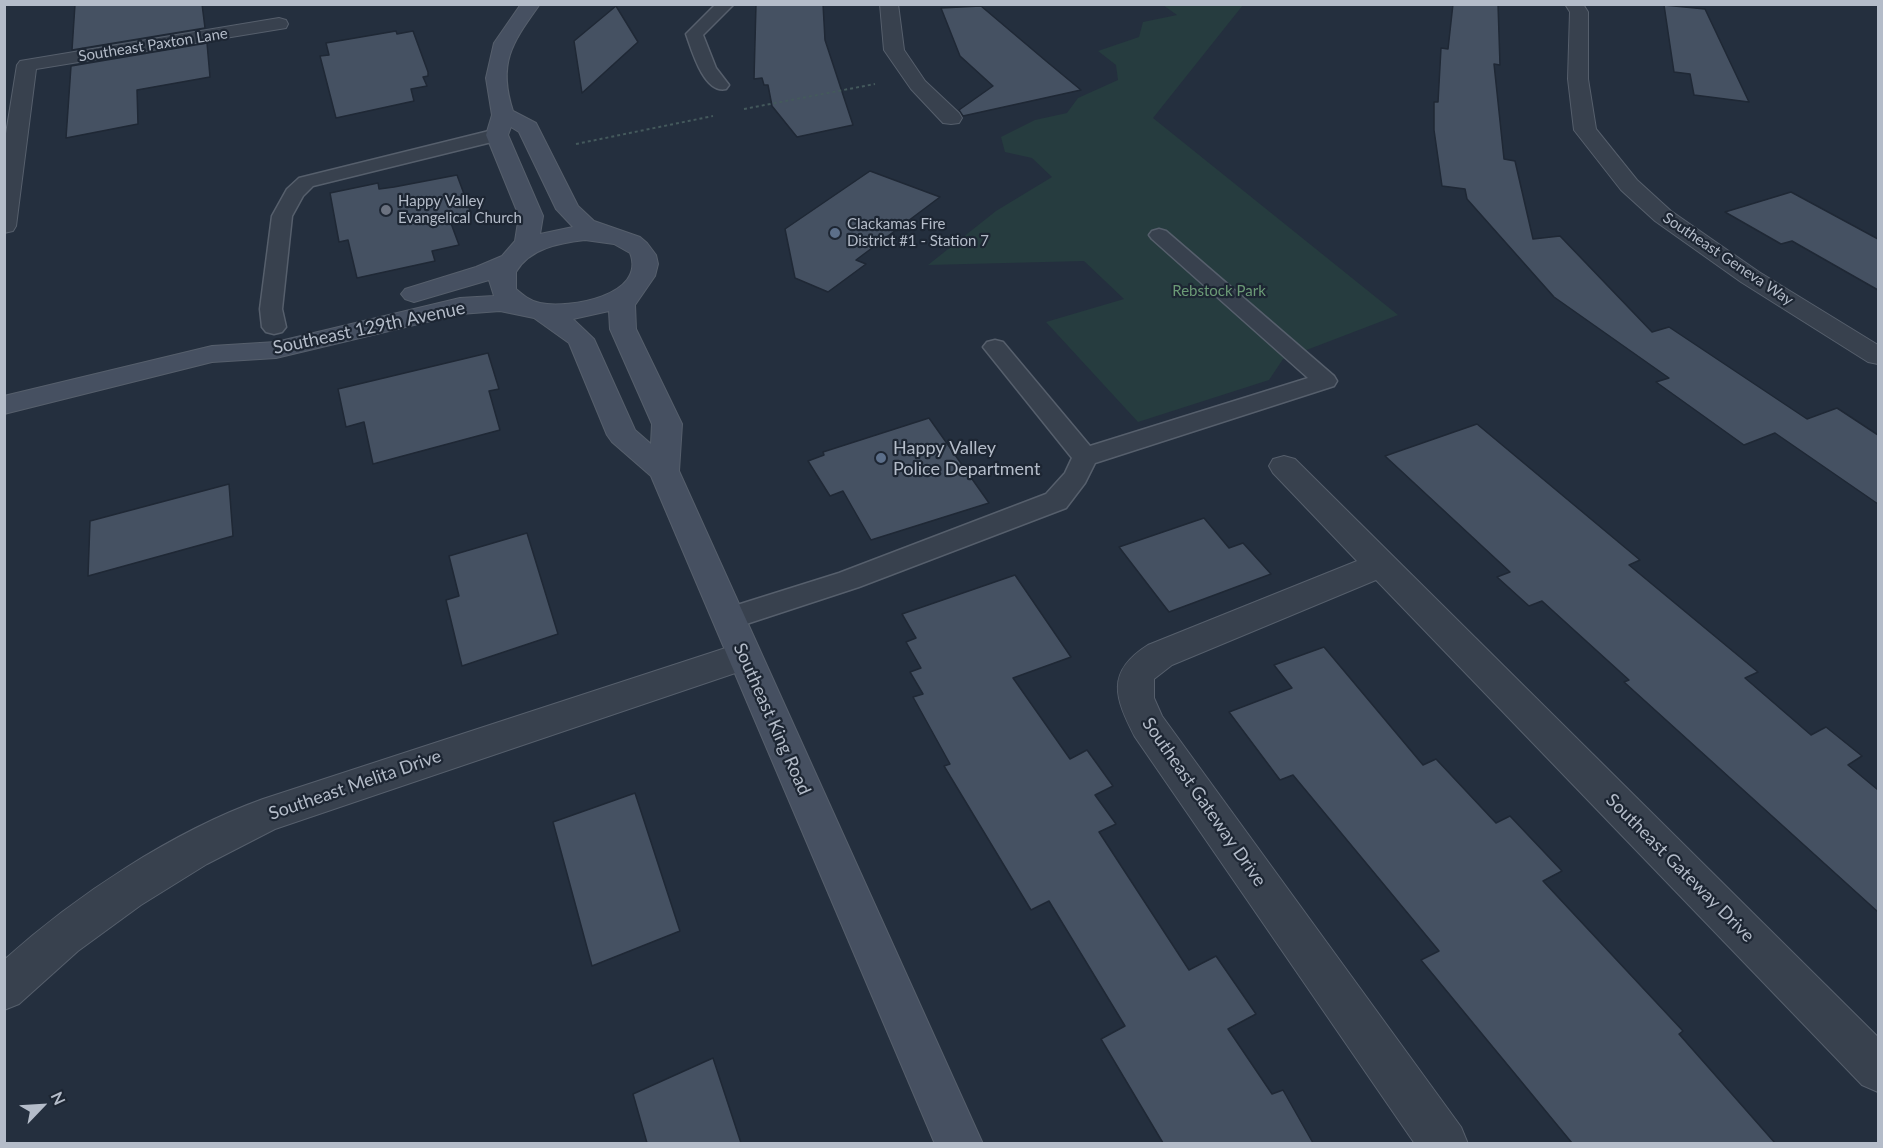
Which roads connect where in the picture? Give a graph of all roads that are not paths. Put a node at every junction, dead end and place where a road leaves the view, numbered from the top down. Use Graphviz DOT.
graph roads {
  1 [pos="531,4"];
  2 [pos="726,4"];
  3 [pos="889,4"];
  4 [pos="1574,4"];
  5 [pos="279,24"];
  6 [pos="720,85"];
  7 [pos="951,118"];
  8 [pos="501,125"];
  9 [pos="4,226"];
  10 [pos="603,234"];
  11 [pos="1159,235"];
  12 [pos="514,258"];
  13 [pos="631,290"];
  14 [pos="534,310"];
  15 [pos="274,327"];
  16 [pos="995,347"];
  17 [pos="212,354"];
  18 [pos="1878,356"];
  19 [pos="4,405"];
  20 [pos="1085,457"];
  21 [pos="1284,466"];
  22 [pos="664,471"];
  23 [pos="1381,564"];
  24 [pos="728,618"];
  25 [pos="744,656"];
  26 [pos="4,989"];
  27 [pos="1878,1069"];
  28 [pos="959,1143"];
  29 [pos="1444,1143"];
  1 -- 8 [label="main road"];
  2 -- 6 [label="lane"];
  3 -- 7 [label="street"];
  4 -- 18 [label="street, Southeast Geneva Way"];
  5 -- 9 [label="street, Southeast Paxton Lane"];
  8 -- 10 [label="main road"];
  8 -- 12 [label="main road"];
  8 -- 15 [label="lane"];
  10 -- 12 [label="main road, Southeast 129th Avenue"];
  10 -- 13 [label="main road, Southeast King Road"];
  11 -- 20 [label="lane"];
  12 -- 14 [label="main road"];
  12 -- 15 [label="main road, Southeast 129th Avenue"];
  13 -- 14 [label="main road"];
  13 -- 22 [label="main road, Southeast King Road"];
  14 -- 17 [label="main road, Southeast 129th Avenue"];
  14 -- 22 [label="main road"];
  15 -- 17 [label="main road, Southeast 129th Avenue"];
  16 -- 20 [label="lane"];
  17 -- 19 [label="main road, Southeast 129th Avenue"];
  20 -- 24 [label="lane"];
  21 -- 23 [label="street, Southeast Gateway Drive"];
  22 -- 24 [label="main road, Southeast King Road"];
  23 -- 27 [label="street, Southeast Gateway Drive"];
  23 -- 29 [label="street, Southeast Gateway Drive"];
  24 -- 25 [label="main road, Southeast King Road"];
  25 -- 26 [label="street, Southeast Melita Drive"];
  25 -- 28 [label="main road, Southeast King Road"];
}
